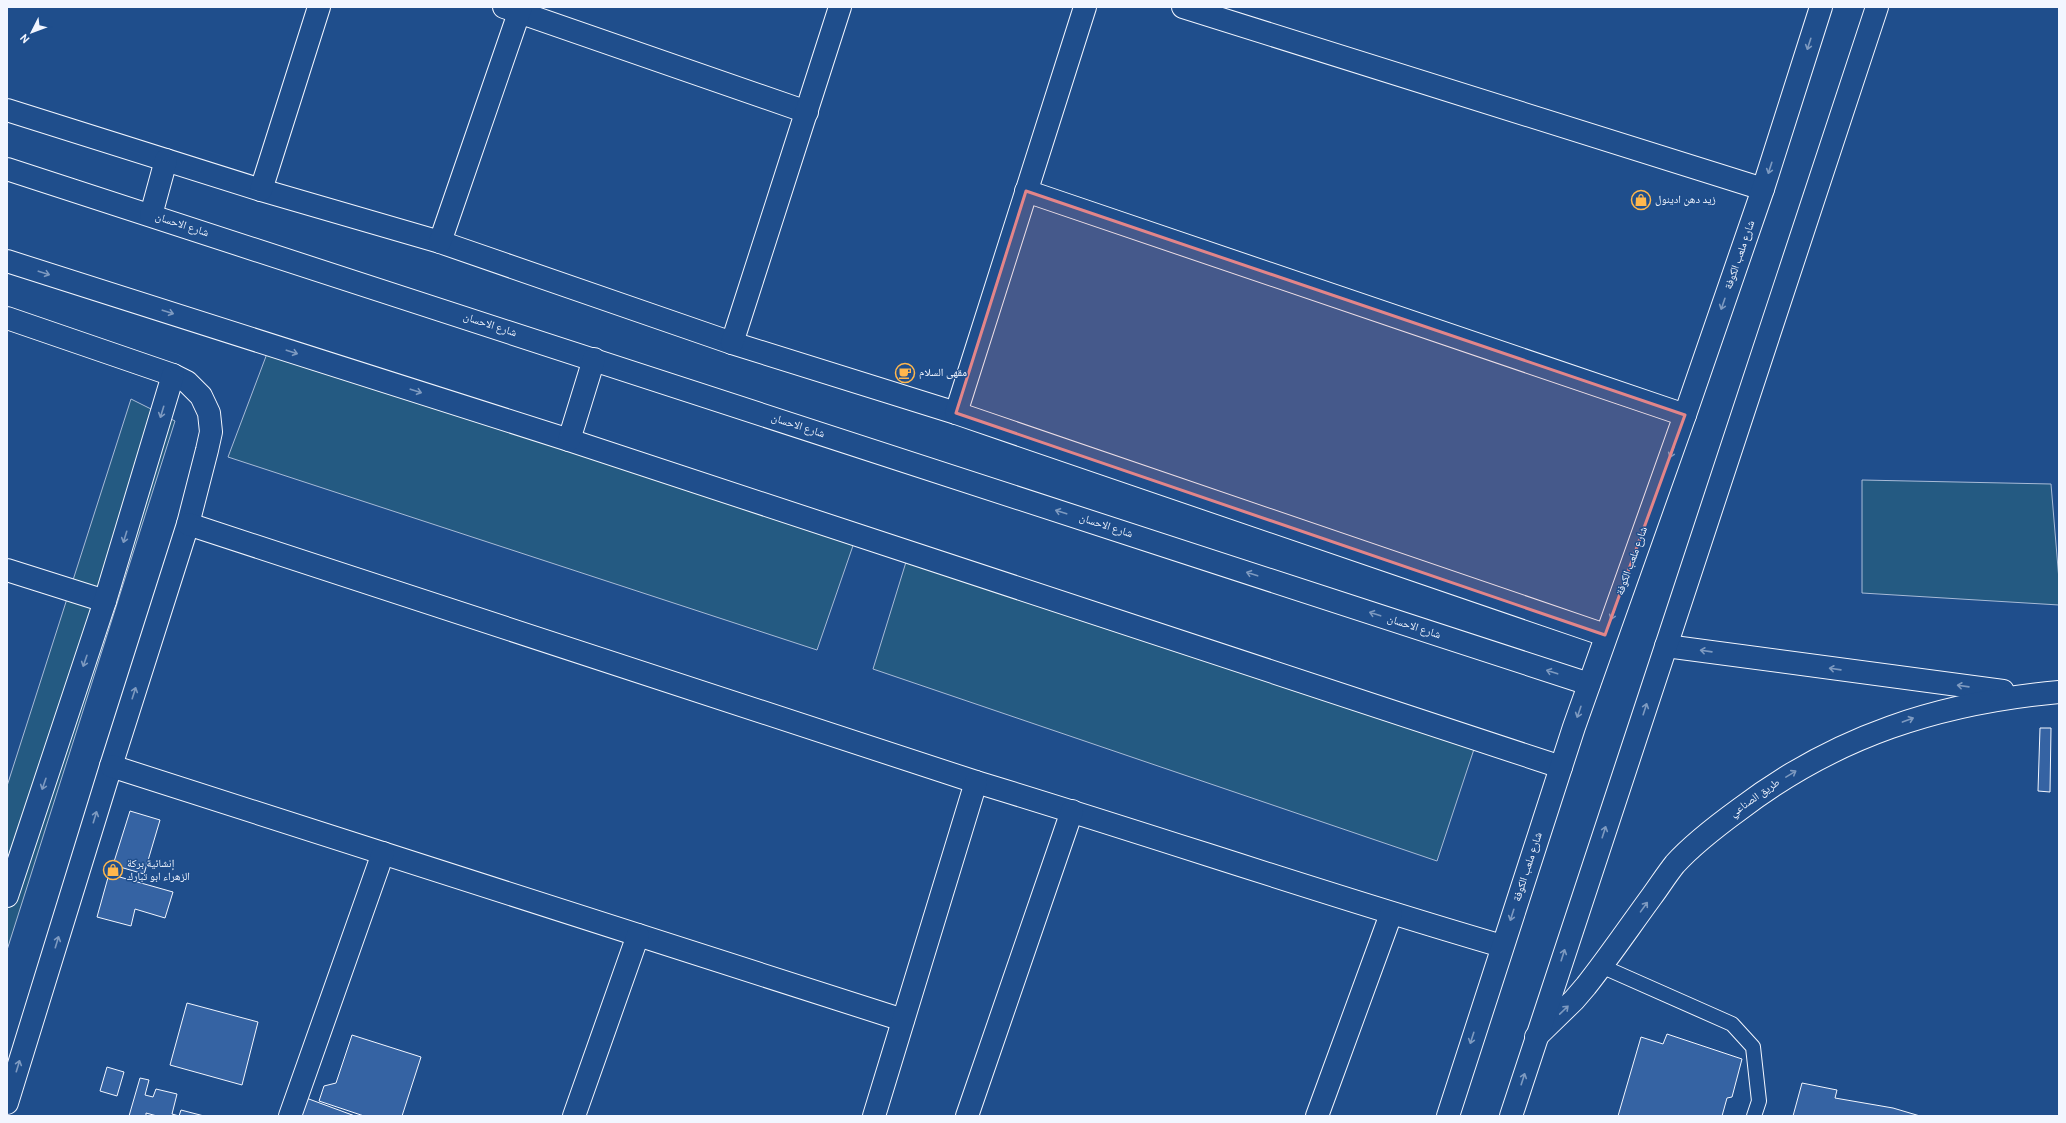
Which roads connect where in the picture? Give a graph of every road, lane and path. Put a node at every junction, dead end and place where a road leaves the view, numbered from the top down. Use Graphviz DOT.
graph roads {
  1 [pos="319,7"];
  2 [pos="840,7"];
  3 [pos="1084,7"];
  4 [pos="1183,7"];
  5 [pos="1821,7"];
  6 [pos="1877,7"];
  7 [pos="515,9"];
  8 [pos="7,110"];
  9 [pos="807,112"];
  10 [pos="166,160"];
  11 [pos="7,169"];
  12 [pos="1763,189"];
  13 [pos="261,190"];
  14 [pos="1026,191"];
  15 [pos="151,215"];
  16 [pos="440,242"];
  17 [pos="7,261"];
  18 [pos="7,318"];
  19 [pos="732,343"];
  20 [pos="594,359"];
  21 [pos="174,375"];
  22 [pos="956,413"];
  23 [pos="1685,415"];
  24 [pos="569,440"];
  25 [pos="188,524"];
  26 [pos="7,570"];
  27 [pos="105,601"];
  28 [pos="1605,635"];
  29 [pos="1666,646"];
  30 [pos="1589,684"];
  31 [pos="2059,692"];
  32 [pos="2030,695"];
  33 [pos="111,766"];
  34 [pos="1561,767"];
  35 [pos="976,782"];
  36 [pos="1072,811"];
  37 [pos="16,836"];
  38 [pos="383,853"];
  39 [pos="7,896"];
  40 [pos="1391,914"];
  41 [pos="638,935"];
  42 [pos="1502,946"];
  43 [pos="1601,966"];
  44 [pos="903,1020"];
  45 [pos="1536,1037"];
  46 [pos="7,1103"];
  47 [pos="290,1116"];
  48 [pos="574,1116"];
  49 [pos="874,1116"];
  50 [pos="968,1116"];
  51 [pos="1317,1116"];
  52 [pos="1448,1116"];
  53 [pos="1511,1116"];
  54 [pos="1754,1116"];
  1 -- 13 [label="street"];
  2 -- 9 [label="street"];
  3 -- 14 [label="street"];
  4 -- 12 [label="street"];
  5 -- 12 [label="street, شارع ملعب الكوفة, one-way"];
  6 -- 29 [label="street"];
  7 -- 9 [label="street"];
  7 -- 16 [label="street"];
  8 -- 10 [label="street"];
  9 -- 19 [label="street"];
  10 -- 13 [label="street"];
  10 -- 15 [label="street"];
  11 -- 15 [label="street, شارع الاحسان"];
  12 -- 23 [label="street, شارع ملعب الكوفة, one-way"];
  13 -- 16 [label="street"];
  14 -- 22 [label="street"];
  14 -- 23 [label="street"];
  15 -- 20 [label="street, شارع الاحسان"];
  16 -- 19 [label="street"];
  17 -- 24 [label="street, one-way"];
  18 -- 21 [label="street"];
  19 -- 22 [label="street"];
  20 -- 24 [label="street"];
  30 -- 20 [label="street, شارع الاحسان, one-way"];
  21 -- 25 [label="street"];
  21 -- 27 [label="street, one-way"];
  22 -- 28 [label="street"];
  23 -- 28 [label="street, شارع ملعب الكوفة, one-way"];
  24 -- 34 [label="street"];
  33 -- 25 [label="street, one-way"];
  25 -- 35 [label="street"];
  26 -- 27 [label="street"];
  27 -- 37 [label="street, one-way"];
  28 -- 30 [label="street, شارع ملعب الكوفة"];
  32 -- 29 [label="street, one-way"];
  45 -- 29 [label="street, one-way"];
  30 -- 34 [label="street, شارع ملعب الكوفة, one-way"];
  31 -- 32 [label="street, طريق الصناعي"];
  43 -- 32 [label="street, طريق الصناعي, one-way"];
  33 -- 38 [label="street"];
  46 -- 33 [label="street, one-way"];
  34 -- 42 [label="street, شارع ملعب الكوفة, one-way"];
  35 -- 36 [label="street"];
  35 -- 44 [label="street"];
  36 -- 40 [label="street"];
  36 -- 50 [label="street"];
  37 -- 39 [label="street"];
  38 -- 41 [label="street"];
  38 -- 47 [label="street"];
  40 -- 42 [label="street"];
  40 -- 51 [label="street"];
  41 -- 44 [label="street"];
  41 -- 48 [label="street"];
  42 -- 52 [label="street, شارع ملعب الكوفة, one-way"];
  45 -- 43 [label="street, طريق الصناعي, one-way"];
  43 -- 54 [label="lane"];
  44 -- 49 [label="street"];
  53 -- 45 [label="street, one-way"];
}
